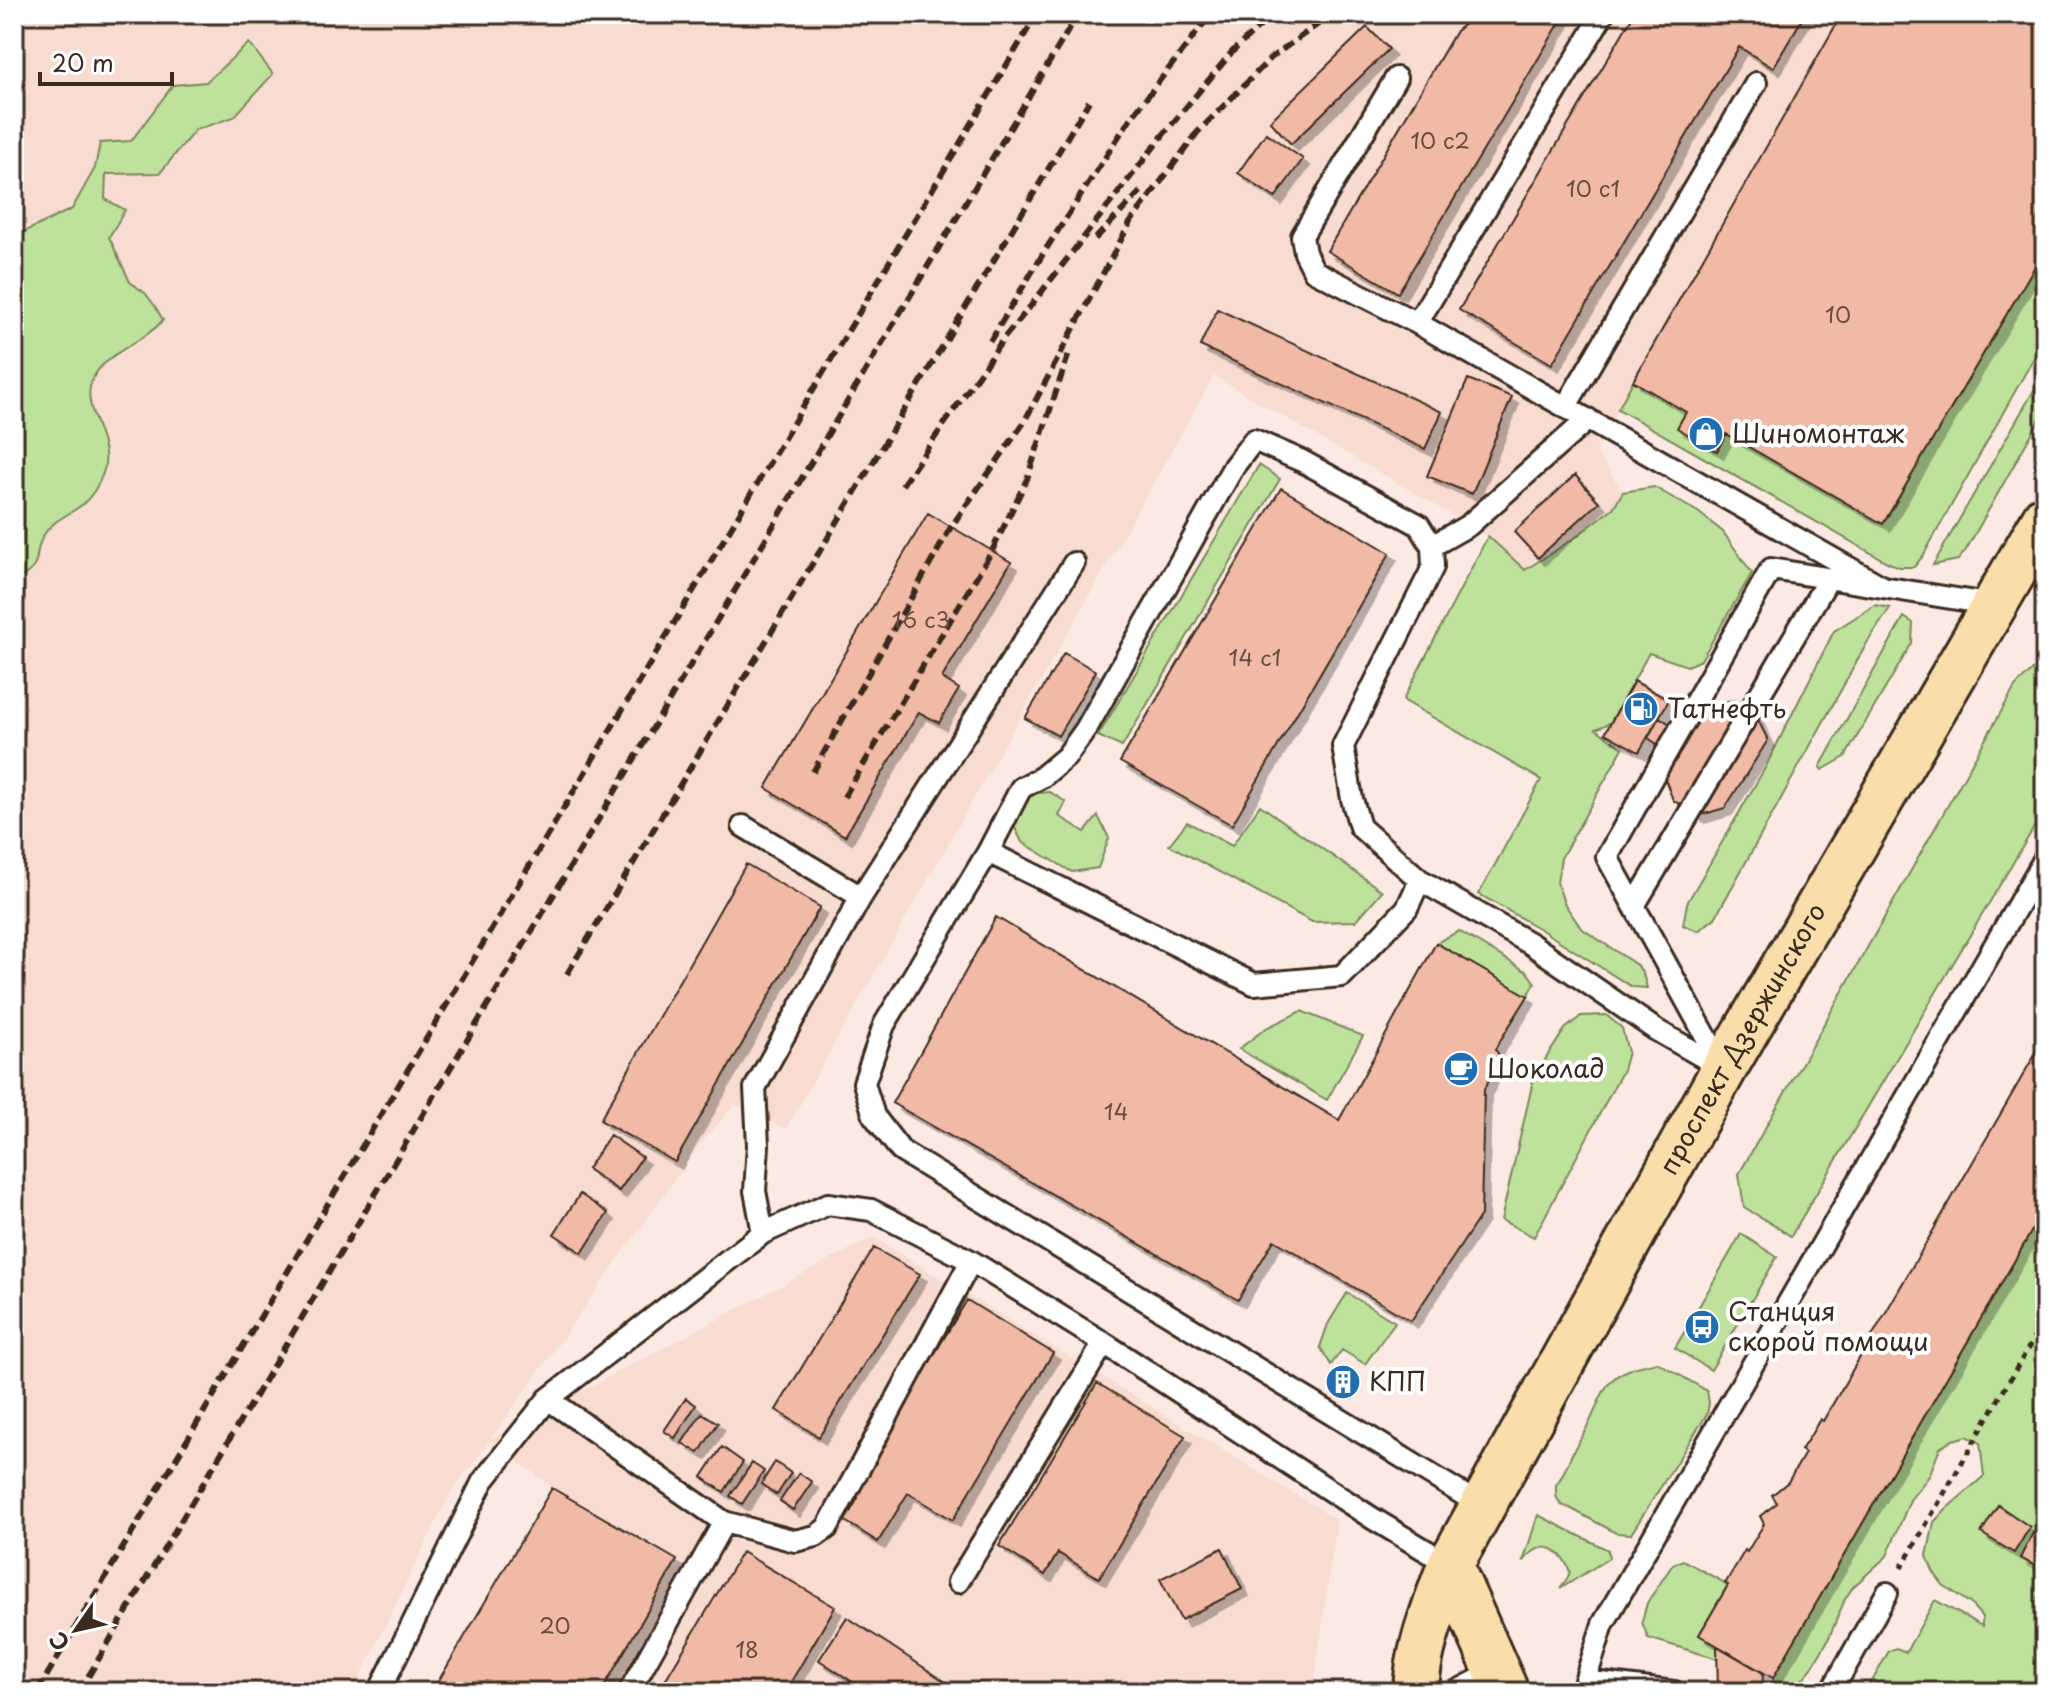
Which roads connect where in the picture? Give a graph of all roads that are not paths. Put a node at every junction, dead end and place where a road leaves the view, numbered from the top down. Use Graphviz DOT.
graph roads {
  1 [pos="1603,14"];
  2 [pos="1396,78"];
  3 [pos="1756,83"];
  4 [pos="1417,323"];
  5 [pos="1566,406"];
  6 [pos="1588,419"];
  7 [pos="2045,518"];
  8 [pos="1432,546"];
  9 [pos="1074,563"];
  10 [pos="1829,578"];
  11 [pos="1883,587"];
  12 [pos="1994,605"];
  13 [pos="743,826"];
  14 [pos="988,852"];
  15 [pos="2045,858"];
  16 [pos="1420,880"];
  17 [pos="861,897"];
  18 [pos="1634,906"];
  19 [pos="1724,1069"];
  20 [pos="763,1233"];
  21 [pos="971,1261"];
  22 [pos="1104,1343"];
  23 [pos="548,1399"];
  24 [pos="1482,1506"];
  25 [pos="724,1522"];
  26 [pos="1450,1565"];
  27 [pos="958,1582"];
  28 [pos="1887,1593"];
  29 [pos="1502,1681"];
  30 [pos="1586,1686"];
  31 [pos="379,1692"];
  32 [pos="629,1692"];
  33 [pos="1416,1692"];
  34 [pos="1455,1692"];
  35 [pos="1674,1692"];
  36 [pos="1831,1692"];
  1 -- 4 [label="lane"];
  2 -- 4 [label="lane"];
  3 -- 5 [label="lane"];
  4 -- 5 [label="lane"];
  5 -- 6 [label="lane"];
  6 -- 8 [label="lane"];
  6 -- 11 [label="lane"];
  7 -- 12 [label="main road, проспект Дзержинского"];
  8 -- 14 [label="lane"];
  8 -- 16 [label="lane"];
  9 -- 17 [label="lane"];
  10 -- 11 [label="lane"];
  10 -- 18 [label="lane"];
  10 -- 18 [label="lane"];
  11 -- 12 [label="lane"];
  12 -- 19 [label="main road, проспект Дзержинского"];
  13 -- 17 [label="lane"];
  14 -- 16 [label="lane"];
  14 -- 24 [label="lane"];
  15 -- 30 [label="lane"];
  16 -- 19 [label="lane"];
  17 -- 20 [label="lane"];
  18 -- 19 [label="lane"];
  19 -- 24 [label="main road, проспект Дзержинского"];
  20 -- 21 [label="lane"];
  20 -- 23 [label="lane"];
  21 -- 22 [label="lane"];
  21 -- 25 [label="lane"];
  22 -- 26 [label="lane"];
  22 -- 27 [label="lane"];
  23 -- 25 [label="lane"];
  23 -- 31 [label="lane"];
  24 -- 26 [label="main road, проспект Дзержинского"];
  25 -- 32 [label="lane"];
  26 -- 29 [label="main road"];
  26 -- 33 [label="main road, проспект Дзержинского"];
  28 -- 36 [label="lane"];
  29 -- 34 [label="lane"];
  30 -- 35 [label="lane"];
}
